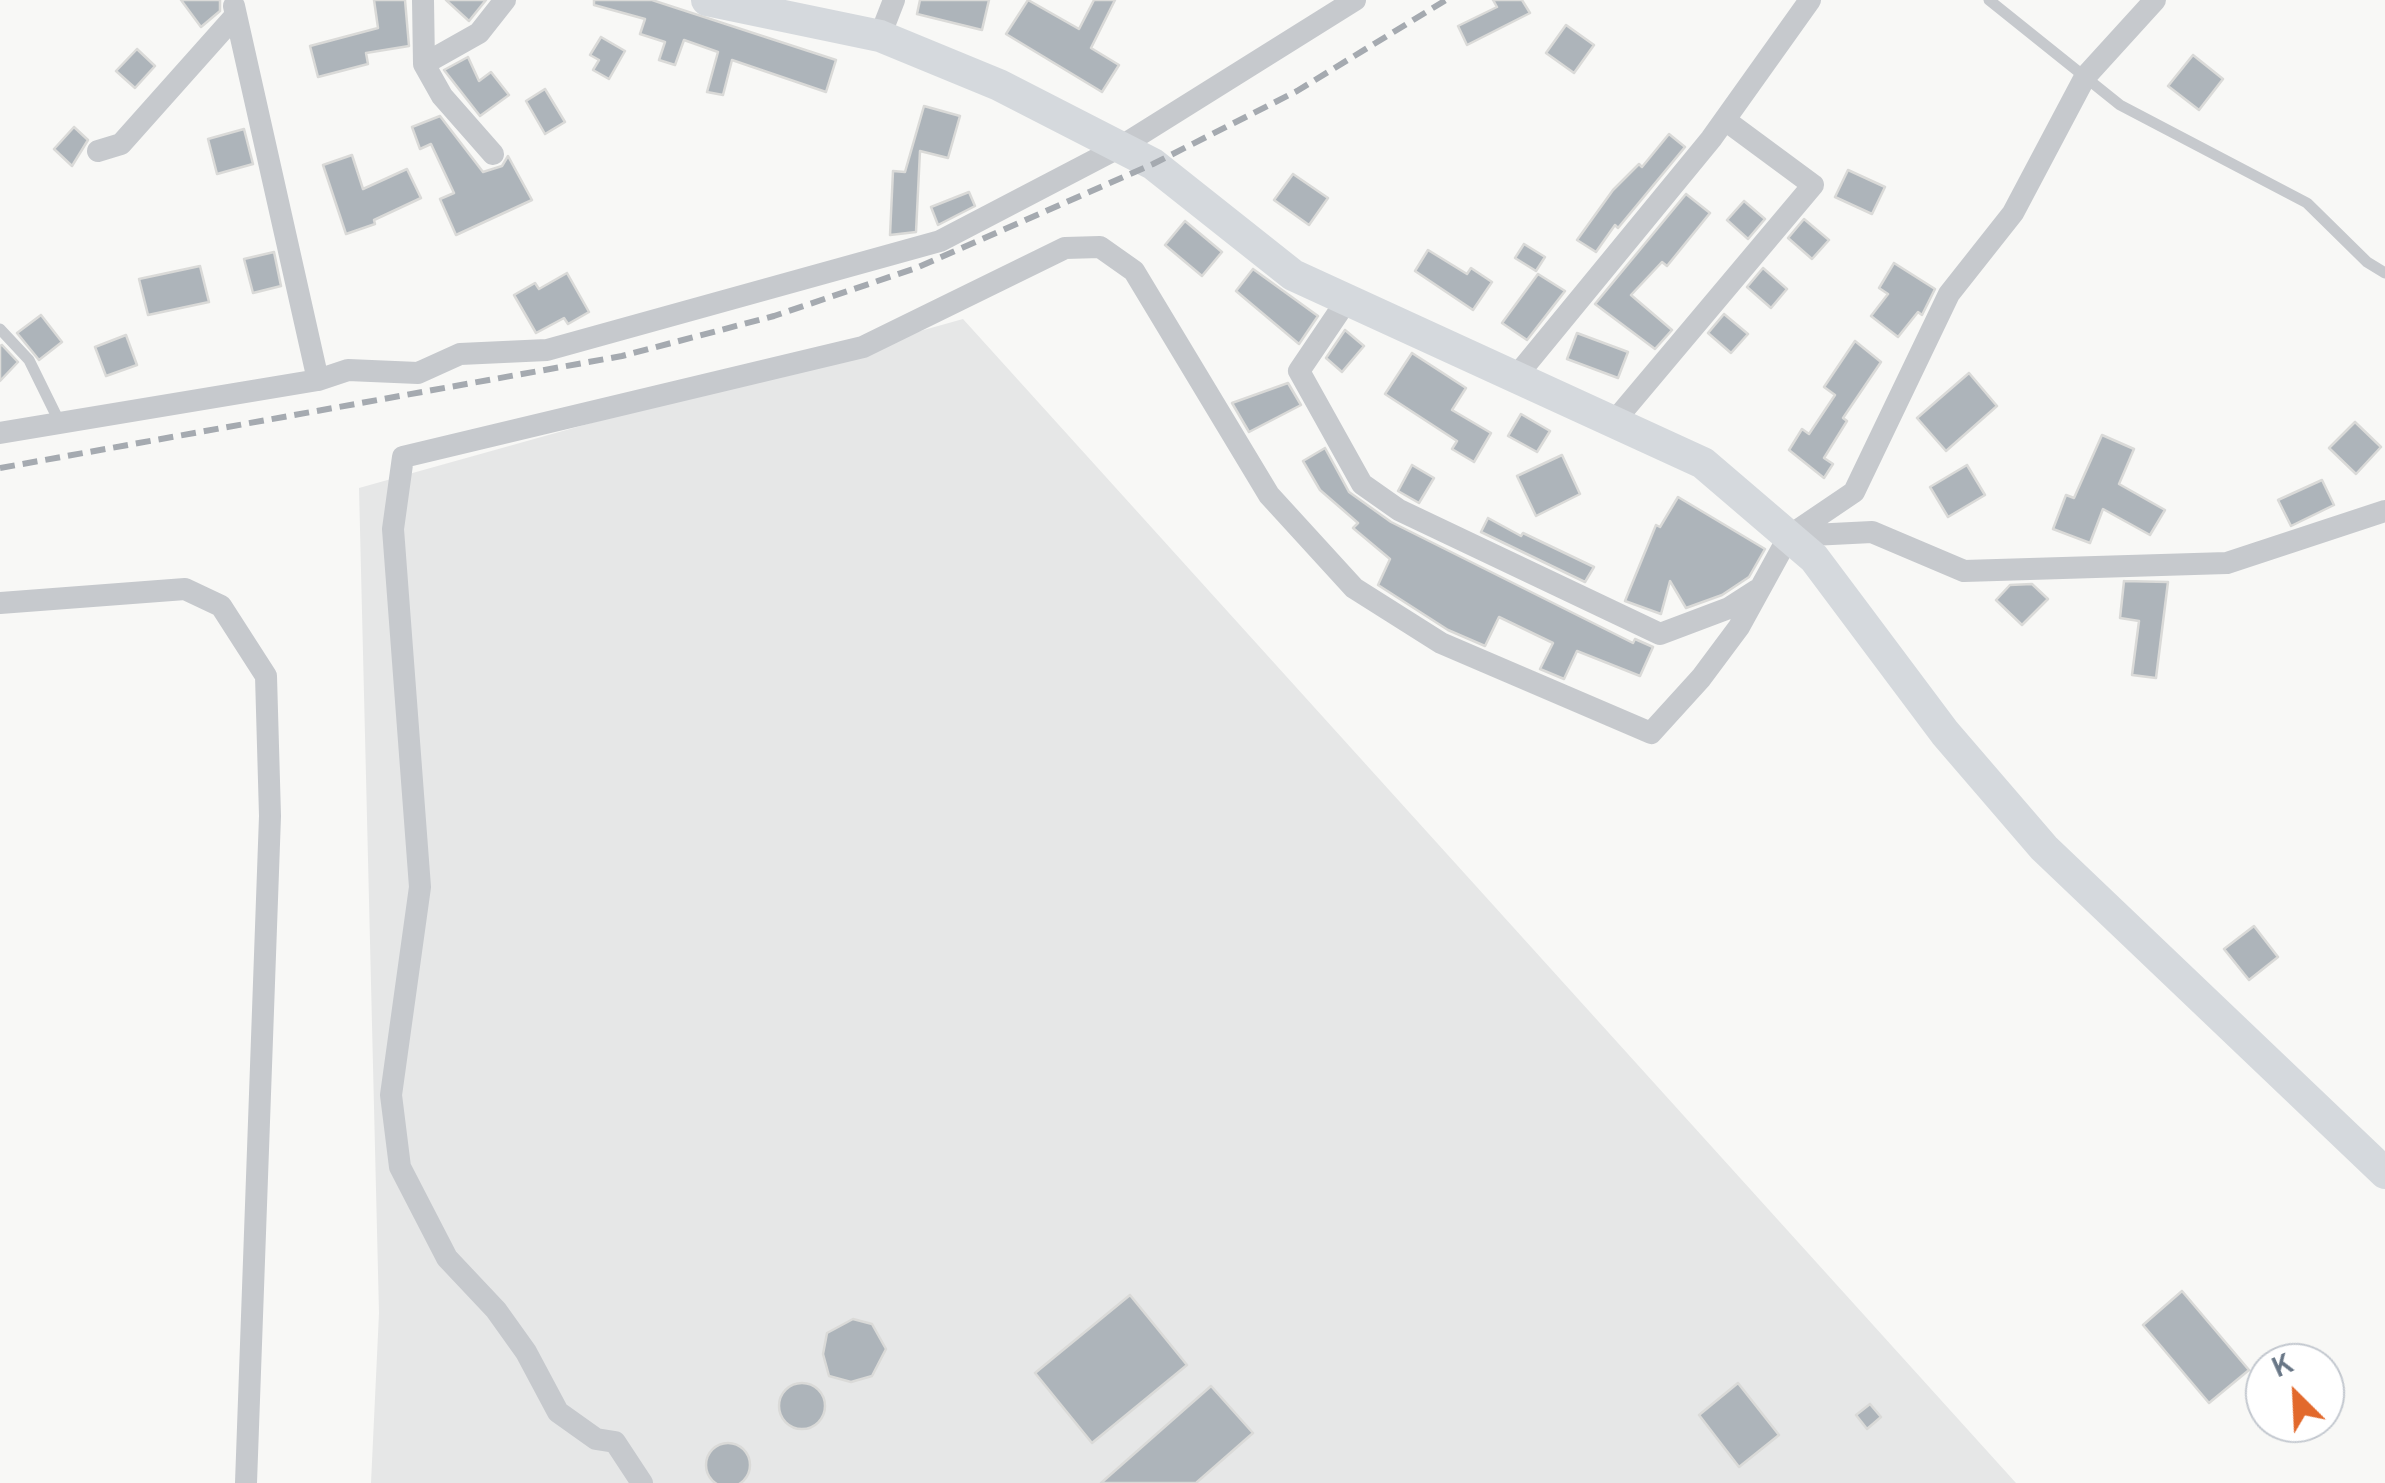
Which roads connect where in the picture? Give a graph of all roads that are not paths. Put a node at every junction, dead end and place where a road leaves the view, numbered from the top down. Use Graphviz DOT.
graph roads {
  1 [pos="423,0"];
  2 [pos="505,0"];
  3 [pos="707,0"];
  4 [pos="894,0"];
  5 [pos="1355,0"];
  6 [pos="1810,0"];
  7 [pos="1989,0"];
  8 [pos="2155,0"];
  9 [pos="234,7"];
  10 [pos="880,36"];
  11 [pos="424,64"];
  12 [pos="2085,77"];
  13 [pos="1724,120"];
  14 [pos="1120,147"];
  15 [pos="98,152"];
  16 [pos="493,154"];
  17 [pos="2385,273"];
  18 [pos="1347,300"];
  19 [pos="0,329"];
  20 [pos="1514,379"];
  21 [pos="318,380"];
  22 [pos="60,423"];
  23 [pos="1612,424"];
  24 [pos="0,433"];
  25 [pos="2385,511"];
  26 [pos="1789,536"];
  27 [pos="1760,588"];
  28 [pos="0,604"];
  29 [pos="2385,1173"];
  30 [pos="246,1483"];
  31 [pos="642,1483"];
  1 -- 11 [label="street"];
  2 -- 11 [label="street"];
  3 -- 10 [label="street"];
  4 -- 10 [label="street"];
  5 -- 14 [label="street"];
  6 -- 13 [label="street"];
  7 -- 12 [label="lane"];
  8 -- 12 [label="street"];
  9 -- 15 [label="street"];
  9 -- 21 [label="street"];
  10 -- 14 [label="street"];
  11 -- 16 [label="street"];
  12 -- 17 [label="lane"];
  12 -- 26 [label="street"];
  13 -- 20 [label="street"];
  13 -- 23 [label="street"];
  14 -- 18 [label="street"];
  14 -- 21 [label="street"];
  18 -- 20 [label="street"];
  18 -- 27 [label="street"];
  19 -- 22 [label="lane"];
  20 -- 23 [label="street"];
  21 -- 22 [label="street"];
  22 -- 24 [label="street"];
  23 -- 26 [label="street"];
  25 -- 26 [label="street"];
  26 -- 27 [label="street"];
  26 -- 29 [label="street"];
  27 -- 31 [label="street"];
  28 -- 30 [label="street"];
}
